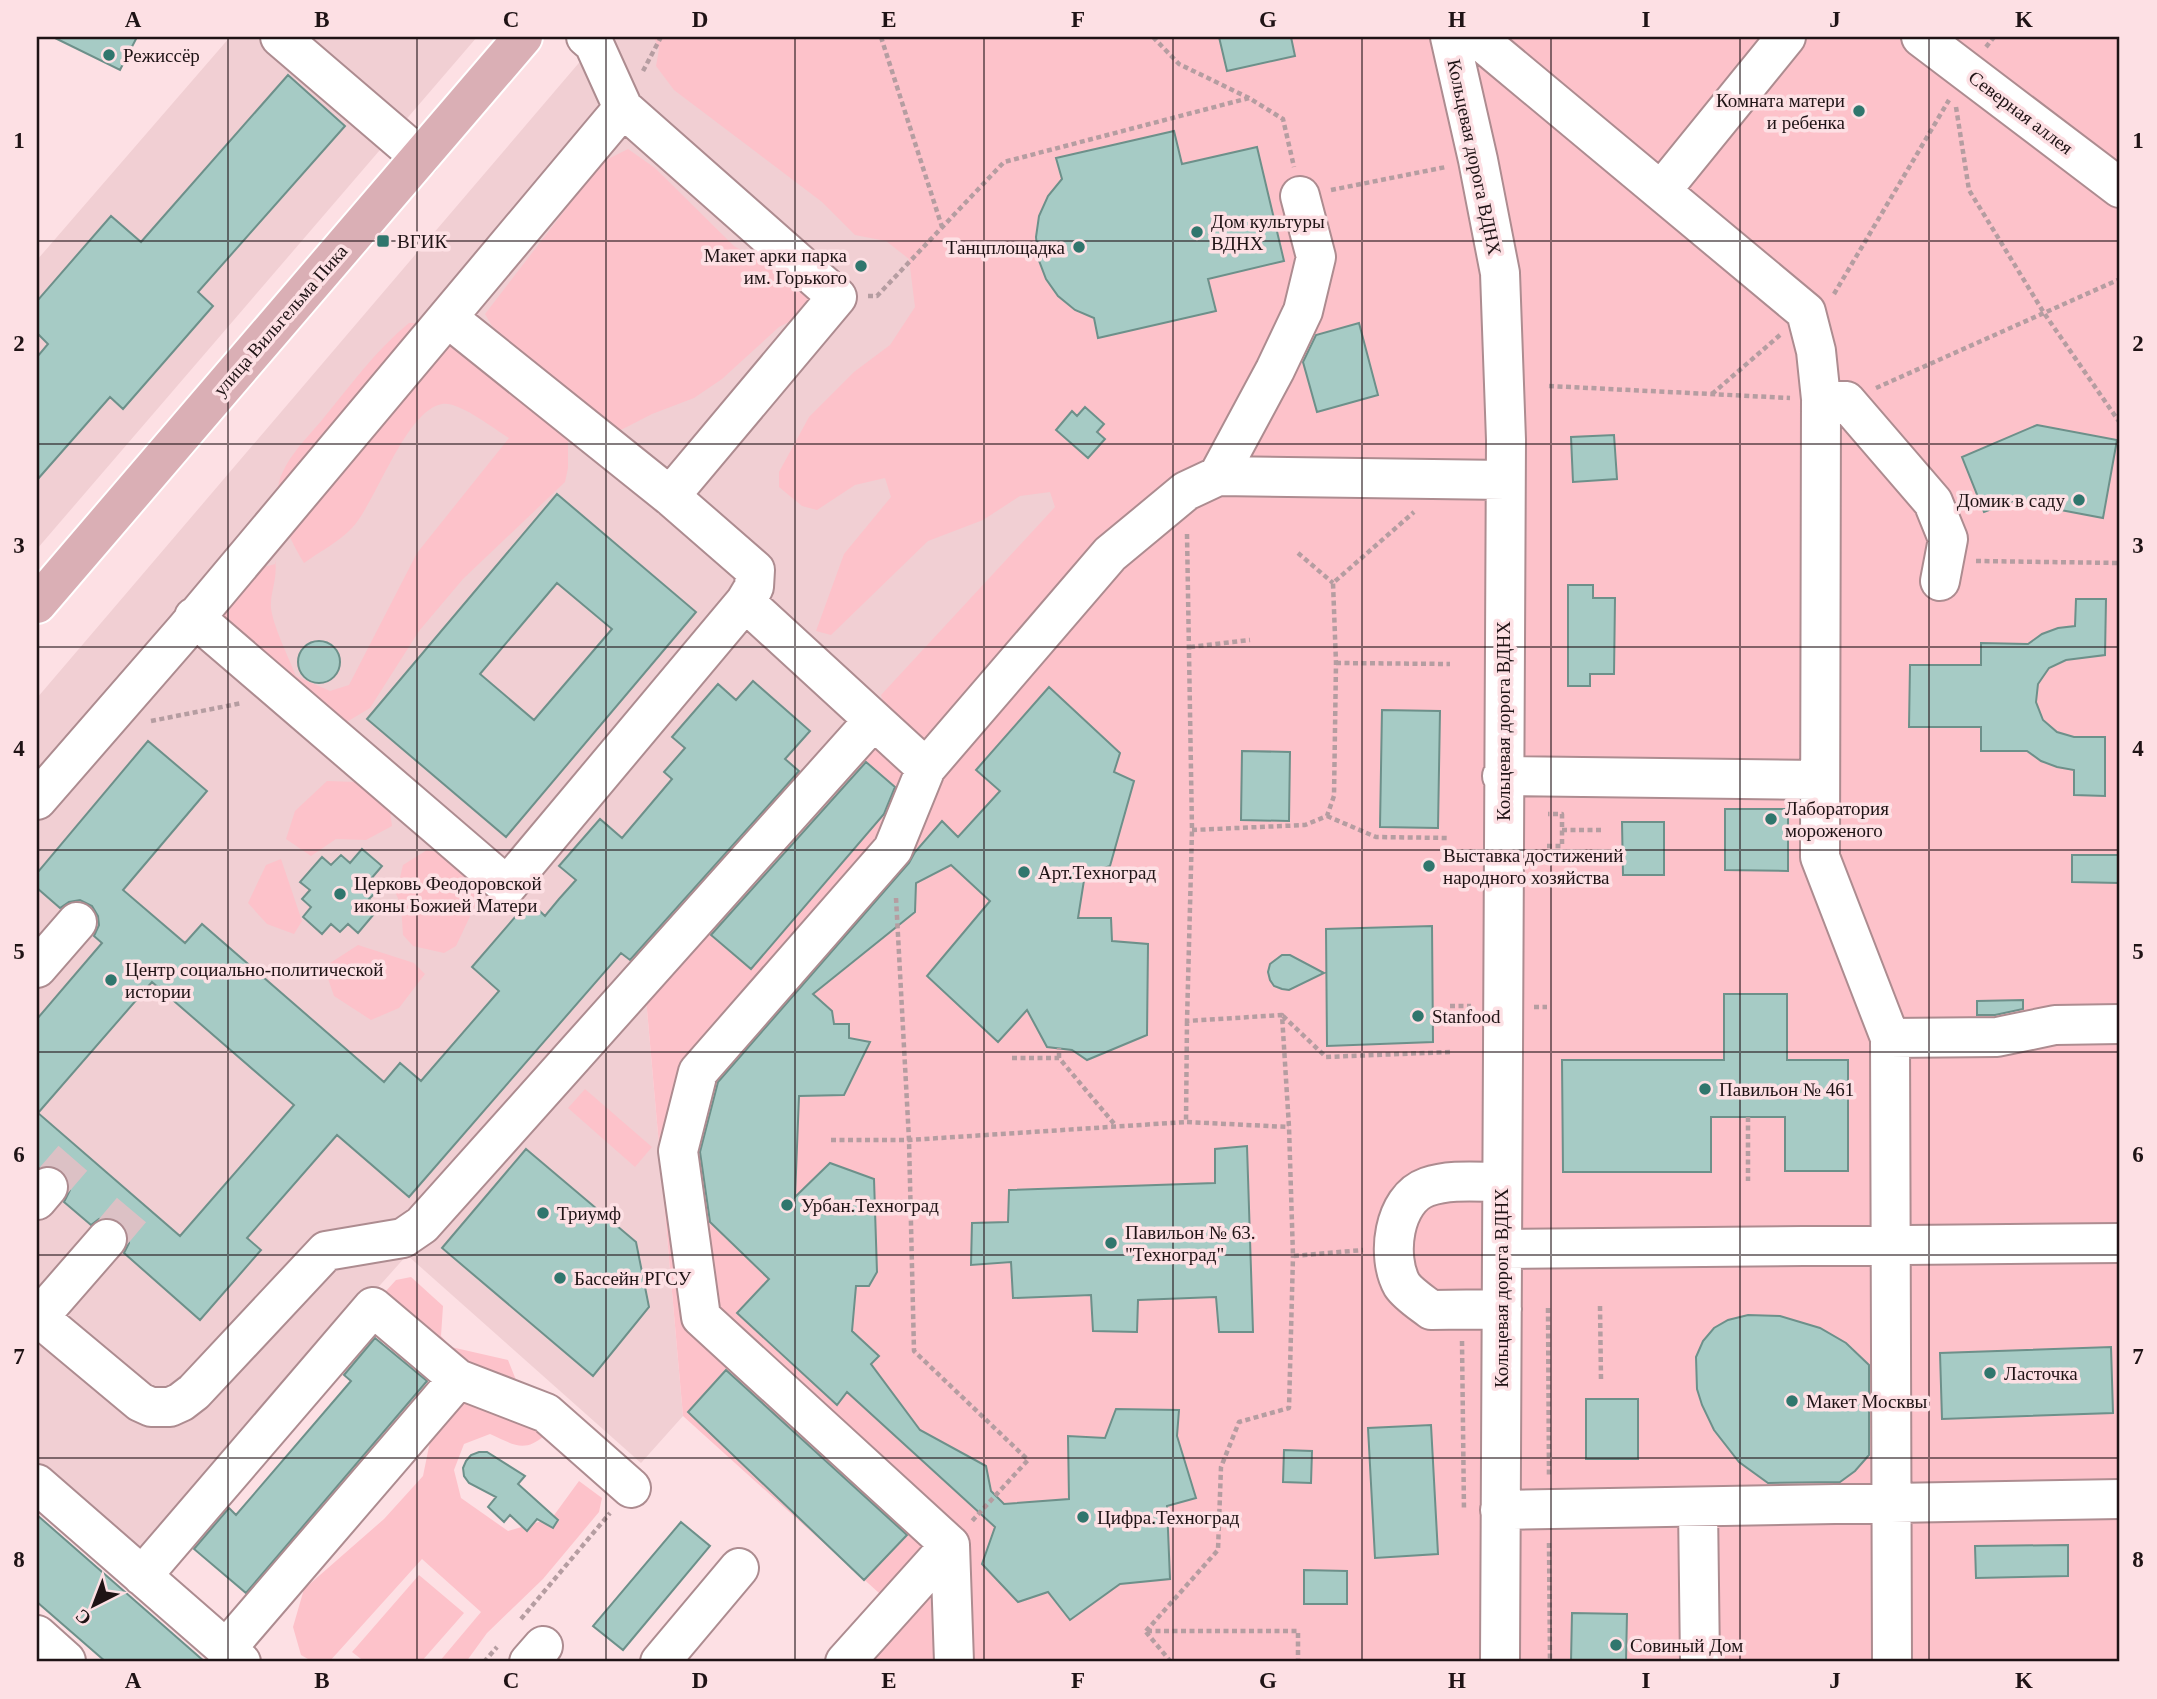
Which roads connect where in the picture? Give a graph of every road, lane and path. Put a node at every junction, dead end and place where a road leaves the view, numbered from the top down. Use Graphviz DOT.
graph roads {
  1 [pos="280,37"];
  2 [pos="523,37"];
  3 [pos="586,37"];
  4 [pos="881,37"];
  5 [pos="1153,37"];
  6 [pos="1450,37"];
  7 [pos="1476,37"];
  8 [pos="1786,37"];
  9 [pos="1921,37"];
  10 [pos="1962,87"];
  11 [pos="1249,98"];
  12 [pos="623,108"];
  13 [pos="420,156"];
  14 [pos="1478,160"];
  15 [pos="2120,188"];
  16 [pos="1661,191"];
  17 [pos="1300,196"];
  18 [pos="942,227"];
  19 [pos="2120,279"];
  20 [pos="837,297"];
  21 [pos="1806,312"];
  22 [pos="2044,313"];
  23 [pos="448,318"];
  24 [pos="1549,386"];
  25 [pos="1712,394"];
  26 [pos="1834,400"];
  27 [pos="2120,423"];
  28 [pos="1452,480"];
  29 [pos="1505,480"];
  30 [pos="1202,484"];
  31 [pos="670,496"];
  32 [pos="1298,553"];
  33 [pos="2120,563"];
  34 [pos="1942,571"];
  35 [pos="1333,583"];
  36 [pos="745,602"];
  37 [pos="37,604"];
  38 [pos="194,617"];
  39 [pos="1250,640"];
  40 [pos="1190,648"];
  41 [pos="1336,663"];
  42 [pos="1450,664"];
  43 [pos="285,695"];
  44 [pos="149,721"];
  45 [pos="873,721"];
  46 [pos="926,768"];
  47 [pos="1502,776"];
  48 [pos="1819,780"];
  49 [pos="37,800"];
  50 [pos="1548,814"];
  51 [pos="1327,816"];
  52 [pos="1192,830"];
  53 [pos="1562,830"];
  54 [pos="1601,830"];
  55 [pos="1450,838"];
  56 [pos="1548,846"];
  57 [pos="893,849"];
  58 [pos="77,922"];
  59 [pos="37,968"];
  60 [pos="1450,1006"];
  61 [pos="1482,1007"];
  62 [pos="1282,1015"];
  63 [pos="1187,1021"];
  64 [pos="2120,1024"];
  65 [pos="1889,1038"];
  66 [pos="1059,1048"];
  67 [pos="1450,1052"];
  68 [pos="1012,1058"];
  69 [pos="1059,1058"];
  70 [pos="1748,1117"];
  71 [pos="1186,1122"];
  72 [pos="1116,1127"];
  73 [pos="1289,1127"];
  74 [pos="831,1140"];
  75 [pos="909,1140"];
  76 [pos="1748,1181"];
  77 [pos="1502,1182"];
  78 [pos="107,1239"];
  79 [pos="1891,1244"];
  80 [pos="2120,1244"];
  81 [pos="1391,1247"];
  82 [pos="1502,1249"];
  83 [pos="1293,1256"];
  84 [pos="1600,1306"];
  85 [pos="1502,1309"];
  86 [pos="1462,1310"];
  87 [pos="38,1316"];
  88 [pos="1601,1378"];
  89 [pos="458,1379"];
  90 [pos="37,1484"];
  91 [pos="631,1488"];
  92 [pos="2120,1499"];
  93 [pos="1891,1503"];
  94 [pos="1698,1507"];
  95 [pos="1482,1512"];
  96 [pos="950,1545"];
  97 [pos="739,1568"];
  98 [pos="142,1576"];
  99 [pos="1146,1631"];
  100 [pos="37,1635"];
  101 [pos="523,1643"];
  102 [pos="237,1659"];
  103 [pos="64,1662"];
  104 [pos="484,1662"];
  105 [pos="660,1662"];
  106 [pos="845,1662"];
  107 [pos="954,1662"];
  108 [pos="1171,1662"];
  109 [pos="1298,1662"];
  110 [pos="1500,1662"];
  111 [pos="1700,1662"];
  112 [pos="1892,1662"];
  1 -- 13 [label="street"];
  2 -- 13 [label="main road, улица Вильгельма Пика"];
  3 -- 12 [label="street"];
  4 -- 18 [label="path"];
  5 -- 11 [label="path"];
  6 -- 14 [label="street, Кольцевая дорога ВДНХ"];
  7 -- 16 [label="street"];
  8 -- 16 [label="street"];
  9 -- 10 [label="street, Северная аллея"];
  10 -- 15 [label="street, Северная аллея"];
  10 -- 21 [label="path"];
  10 -- 22 [label="path"];
  11 -- 17 [label="path"];
  11 -- 18 [label="path"];
  12 -- 20 [label="street"];
  12 -- 23 [label="street"];
  13 -- 37 [label="main road, улица Вильгельма Пика"];
  14 -- 17 [label="path"];
  14 -- 29 [label="street, Кольцевая дорога ВДНХ"];
  16 -- 21 [label="street"];
  17 -- 30 [label="street"];
  18 -- 20 [label="path"];
  19 -- 22 [label="path"];
  20 -- 31 [label="street"];
  21 -- 25 [label="path"];
  21 -- 26 [label="street"];
  22 -- 26 [label="path"];
  22 -- 27 [label="path"];
  23 -- 31 [label="street"];
  23 -- 38 [label="street"];
  24 -- 25 [label="path"];
  25 -- 26 [label="path"];
  26 -- 34 [label="street"];
  26 -- 48 [label="street"];
  28 -- 29 [label="street"];
  28 -- 30 [label="street"];
  28 -- 35 [label="path"];
  29 -- 47 [label="street, Кольцевая дорога ВДНХ"];
  30 -- 40 [label="path"];
  30 -- 46 [label="street"];
  31 -- 36 [label="street"];
  32 -- 35 [label="path"];
  33 -- 34 [label="path"];
  35 -- 41 [label="path"];
  36 -- 43 [label="street"];
  36 -- 45 [label="street"];
  38 -- 43 [label="street"];
  38 -- 49 [label="street"];
  39 -- 40 [label="path"];
  40 -- 52 [label="path"];
  41 -- 42 [label="path"];
  41 -- 51 [label="path"];
  43 -- 44 [label="path"];
  45 -- 46 [label="street"];
  45 -- 87 [label="street"];
  46 -- 57 [label="street"];
  47 -- 48 [label="street"];
  47 -- 77 [label="street, Кольцевая дорога ВДНХ"];
  48 -- 65 [label="street"];
  50 -- 53 [label="path"];
  51 -- 52 [label="path"];
  51 -- 55 [label="path"];
  52 -- 63 [label="path"];
  53 -- 54 [label="path"];
  53 -- 56 [label="path"];
  57 -- 75 [label="path"];
  57 -- 96 [label="street"];
  58 -- 59 [label="street"];
  60 -- 61 [label="path"];
  62 -- 63 [label="path"];
  62 -- 67 [label="path"];
  62 -- 73 [label="path"];
  63 -- 71 [label="path"];
  64 -- 65 [label="street"];
  65 -- 79 [label="street"];
  66 -- 69 [label="path"];
  68 -- 69 [label="path"];
  69 -- 72 [label="path"];
  70 -- 76 [label="path"];
  71 -- 72 [label="path"];
  71 -- 73 [label="path"];
  72 -- 75 [label="path"];
  73 -- 83 [label="path"];
  74 -- 75 [label="path"];
  75 -- 96 [label="path"];
  77 -- 81 [label="street"];
  77 -- 82 [label="street, Кольцевая дорога ВДНХ"];
  78 -- 87 [label="street"];
  79 -- 80 [label="street"];
  79 -- 82 [label="street"];
  79 -- 93 [label="street"];
  81 -- 83 [label="path"];
  81 -- 86 [label="street"];
  82 -- 85 [label="street, Кольцевая дорога ВДНХ"];
  83 -- 99 [label="path"];
  84 -- 88 [label="path"];
  85 -- 86 [label="street"];
  85 -- 95 [label="street, Кольцевая дорога ВДНХ"];
  86 -- 95 [label="path"];
  89 -- 91 [label="street"];
  89 -- 98 [label="street"];
  89 -- 102 [label="street"];
  90 -- 98 [label="street"];
  91 -- 101 [label="path"];
  92 -- 93 [label="street"];
  93 -- 94 [label="street"];
  93 -- 112 [label="street"];
  94 -- 95 [label="street"];
  94 -- 111 [label="street"];
  95 -- 110 [label="street, Кольцевая дорога ВДНХ"];
  96 -- 106 [label="street"];
  96 -- 107 [label="street"];
  97 -- 105 [label="street"];
  98 -- 102 [label="street"];
  99 -- 108 [label="path"];
  99 -- 109 [label="path"];
  100 -- 103 [label="street"];
  101 -- 104 [label="path"];
}
